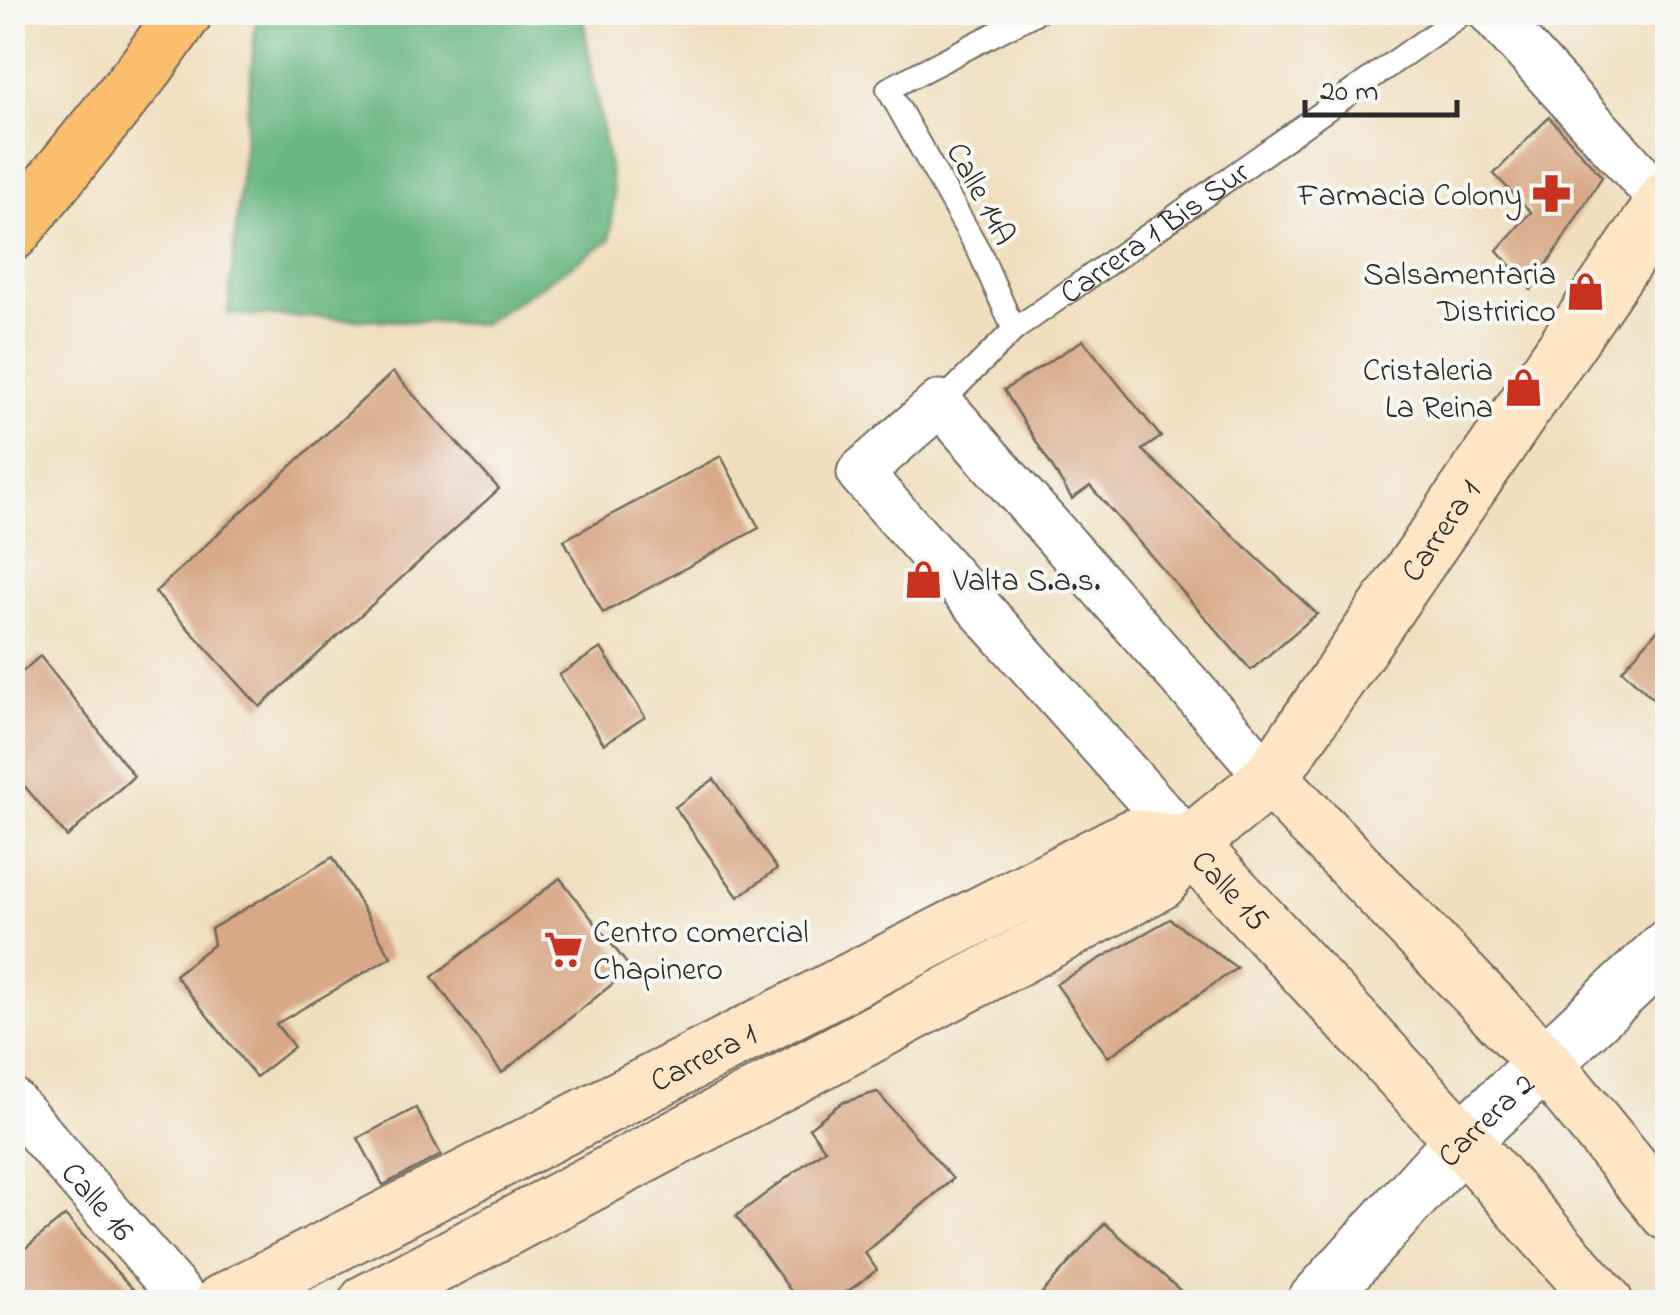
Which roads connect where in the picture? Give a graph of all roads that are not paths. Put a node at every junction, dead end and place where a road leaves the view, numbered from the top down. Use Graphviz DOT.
graph roads {
  1 [pos="185,12"];
  2 [pos="1037,12"];
  3 [pos="1466,12"];
  4 [pos="1492,12"];
  5 [pos="1666,202"];
  6 [pos="12,232"];
  7 [pos="1014,330"];
  8 [pos="940,403"];
  9 [pos="860,473"];
  10 [pos="1270,778"];
  11 [pos="1189,844"];
  12 [pos="1668,946"];
  13 [pos="1544,1062"];
  14 [pos="12,1100"];
  15 [pos="1462,1140"];
  16 [pos="1668,1213"];
  17 [pos="186,1302"];
  18 [pos="222,1302"];
  19 [pos="367,1302"];
  20 [pos="1315,1302"];
  21 [pos="1604,1302"];
  1 -- 6 [label="main road"];
  2 -- 7 [label="lane, Calle 14A"];
  3 -- 7 [label="lane, Carrera 1 Bis Sur"];
  4 -- 5 [label="street"];
  5 -- 10 [label="main road, Carrera 1"];
  7 -- 8 [label="lane, Carrera 1 Bis Sur"];
  8 -- 9 [label="street, Carrera 1 Bis Sur"];
  8 -- 10 [label="street"];
  9 -- 11 [label="street, Calle 15"];
  10 -- 11 [label="main road, Carrera 1"];
  10 -- 13 [label="main road"];
  11 -- 15 [label="main road, Calle 15"];
  11 -- 18 [label="main road, Carrera 1"];
  11 -- 19 [label="main road, Carrera 1"];
  12 -- 13 [label="street, Carrera 2"];
  13 -- 15 [label="street, Carrera 2"];
  13 -- 16 [label="main road"];
  14 -- 17 [label="street, Calle 16"];
  15 -- 20 [label="street, Carrera 2"];
  15 -- 21 [label="main road, Calle 15"];
}
